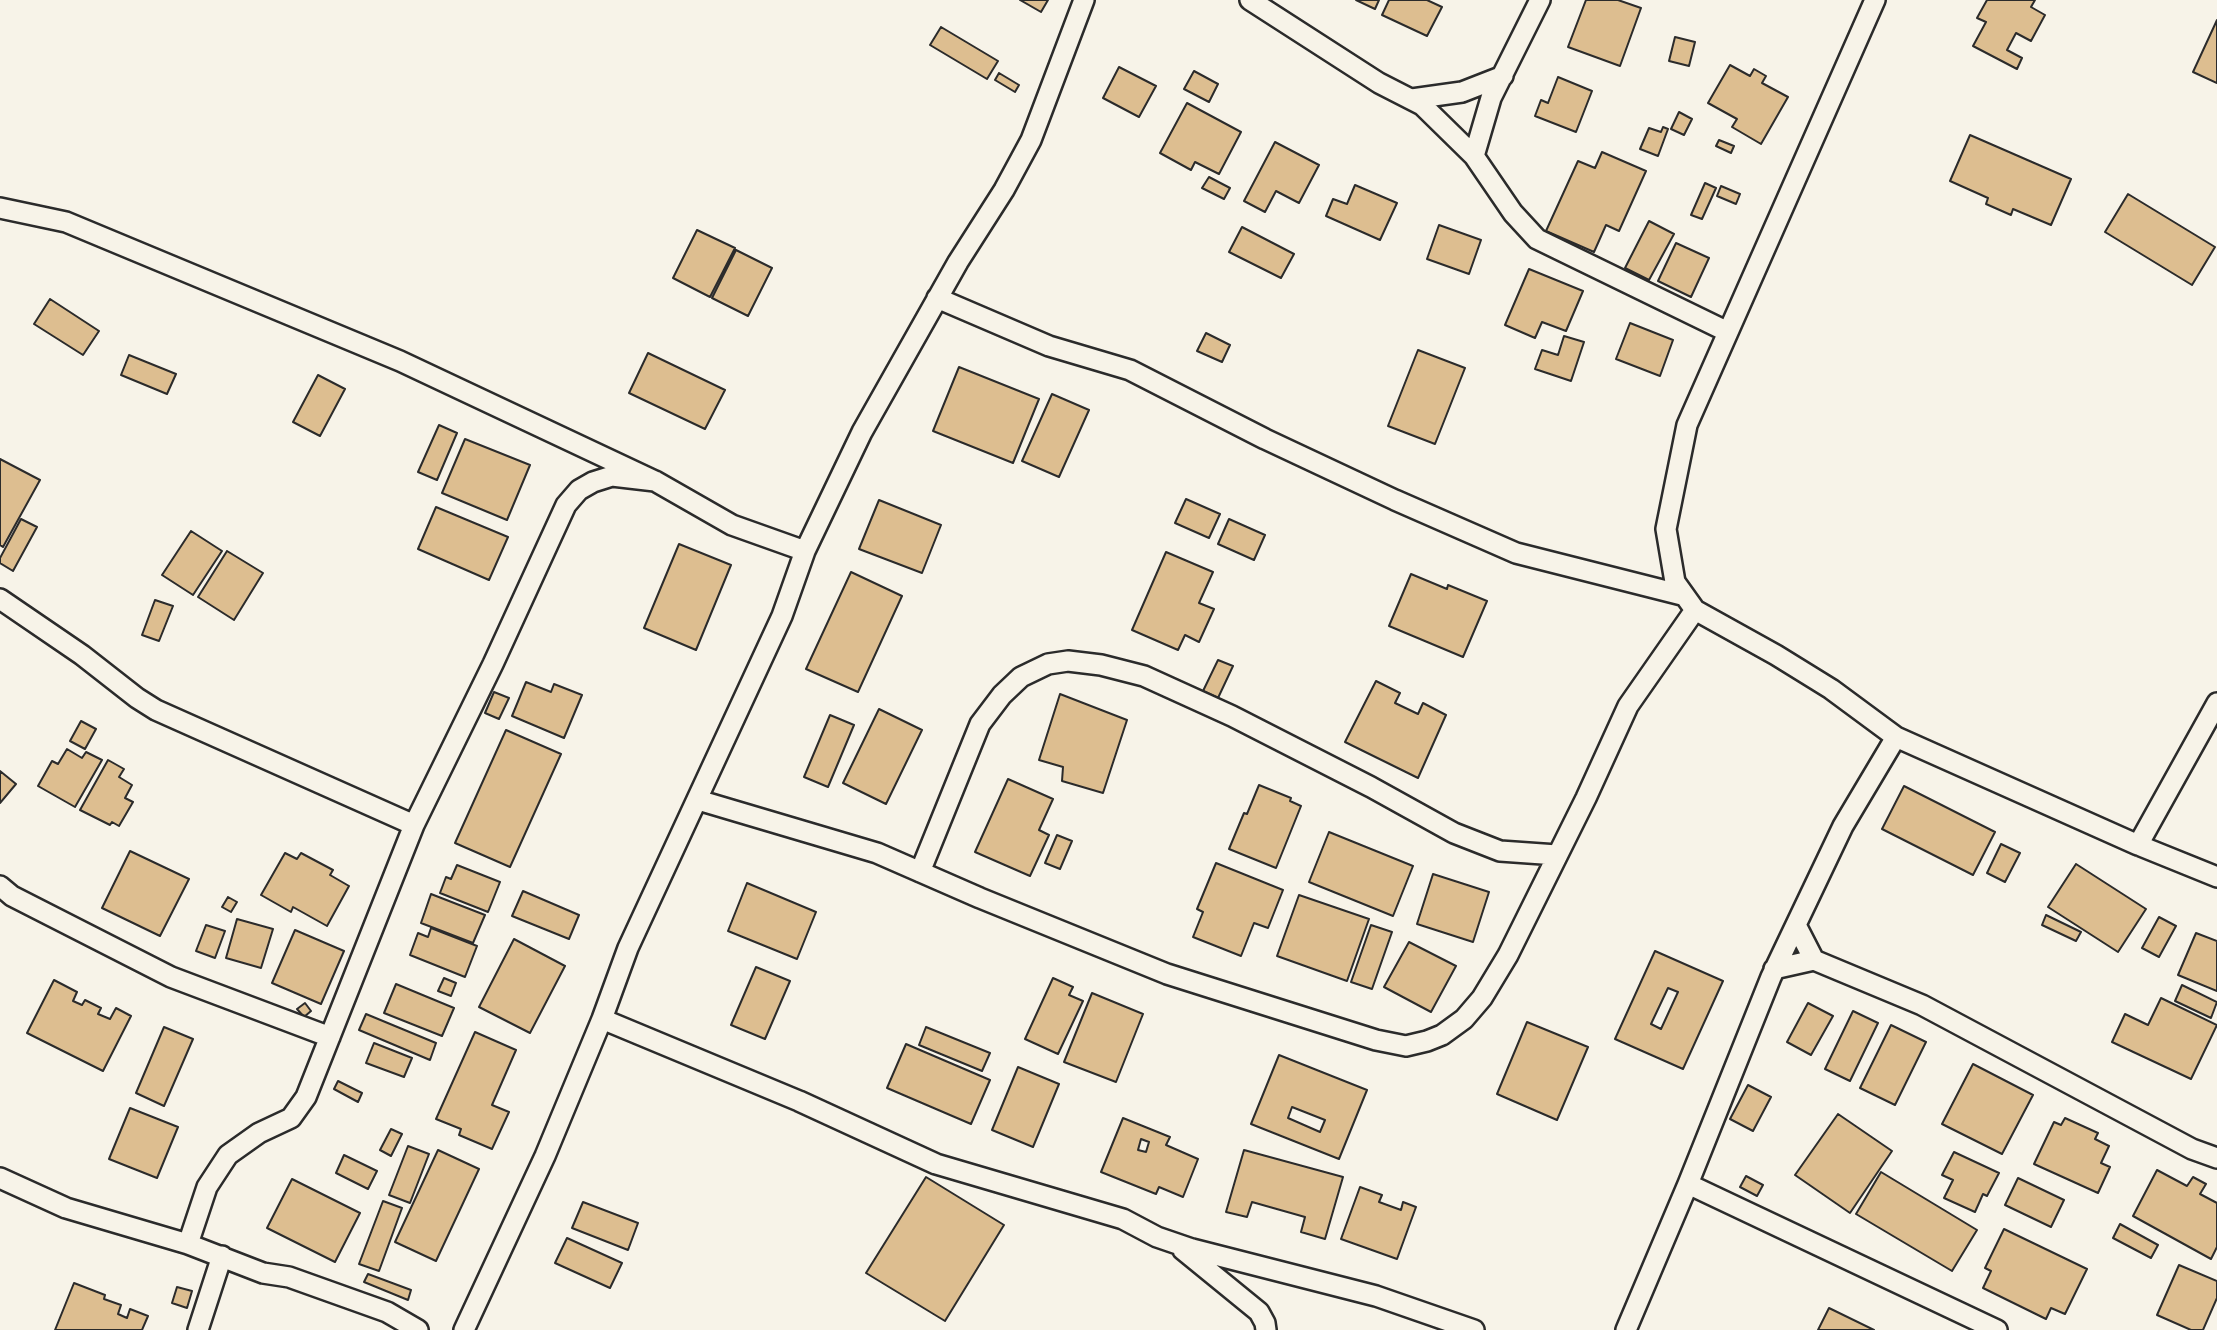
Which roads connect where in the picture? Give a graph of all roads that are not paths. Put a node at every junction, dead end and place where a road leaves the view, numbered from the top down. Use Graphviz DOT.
graph roads {
  1 [pos="1084,0"];
  2 [pos="1250,0"];
  3 [pos="1540,0"];
  4 [pos="1875,0"];
  5 [pos="1503,76"];
  6 [pos="1412,99"];
  7 [pos="1474,156"];
  8 [pos="0,210"];
  9 [pos="937,298"];
  10 [pos="1728,332"];
  11 [pos="655,481"];
  12 [pos="805,551"];
  13 [pos="0,599"];
  14 [pos="1688,603"];
  15 [pos="2217,702"];
  16 [pos="1896,737"];
  17 [pos="698,800"];
  18 [pos="414,825"];
  19 [pos="2138,845"];
  20 [pos="1557,855"];
  21 [pos="920,872"];
  22 [pos="2217,877"];
  23 [pos="0,886"];
  24 [pos="1796,925"];
  25 [pos="1814,960"];
  26 [pos="1774,969"];
  27 [pos="602,1019"];
  28 [pos="330,1037"];
  29 [pos="2217,1158"];
  30 [pos="0,1178"];
  31 [pos="1688,1184"];
  32 [pos="1175,1242"];
  33 [pos="188,1244"];
  34 [pos="222,1256"];
  35 [pos="198,1330"];
  36 [pos="418,1330"];
  37 [pos="464,1330"];
  38 [pos="1266,1330"];
  39 [pos="1474,1330"];
  40 [pos="1626,1330"];
  41 [pos="1997,1330"];
  1 -- 9 [label="street"];
  2 -- 6 [label="street"];
  3 -- 5 [label="street"];
  4 -- 10 [label="street"];
  5 -- 6 [label="street"];
  5 -- 7 [label="street"];
  6 -- 7 [label="street"];
  7 -- 10 [label="street"];
  8 -- 11 [label="street"];
  9 -- 12 [label="street"];
  9 -- 14 [label="street"];
  10 -- 14 [label="street"];
  11 -- 12 [label="street"];
  11 -- 18 [label="street"];
  12 -- 17 [label="street"];
  13 -- 18 [label="street"];
  14 -- 16 [label="street"];
  14 -- 20 [label="street"];
  15 -- 19 [label="street"];
  16 -- 19 [label="street"];
  16 -- 24 [label="street"];
  17 -- 21 [label="street"];
  17 -- 27 [label="street"];
  18 -- 28 [label="street"];
  19 -- 22 [label="street"];
  20 -- 21 [label="street"];
  20 -- 21 [label="street"];
  23 -- 28 [label="street"];
  24 -- 25 [label="street"];
  24 -- 26 [label="street"];
  25 -- 26 [label="street"];
  25 -- 29 [label="street"];
  26 -- 31 [label="street"];
  27 -- 32 [label="street"];
  27 -- 37 [label="street"];
  28 -- 33 [label="street"];
  30 -- 33 [label="street"];
  31 -- 40 [label="street"];
  31 -- 41 [label="street"];
  32 -- 38 [label="street"];
  32 -- 39 [label="street"];
  33 -- 34 [label="street"];
  34 -- 35 [label="street"];
  34 -- 36 [label="street"];
}
